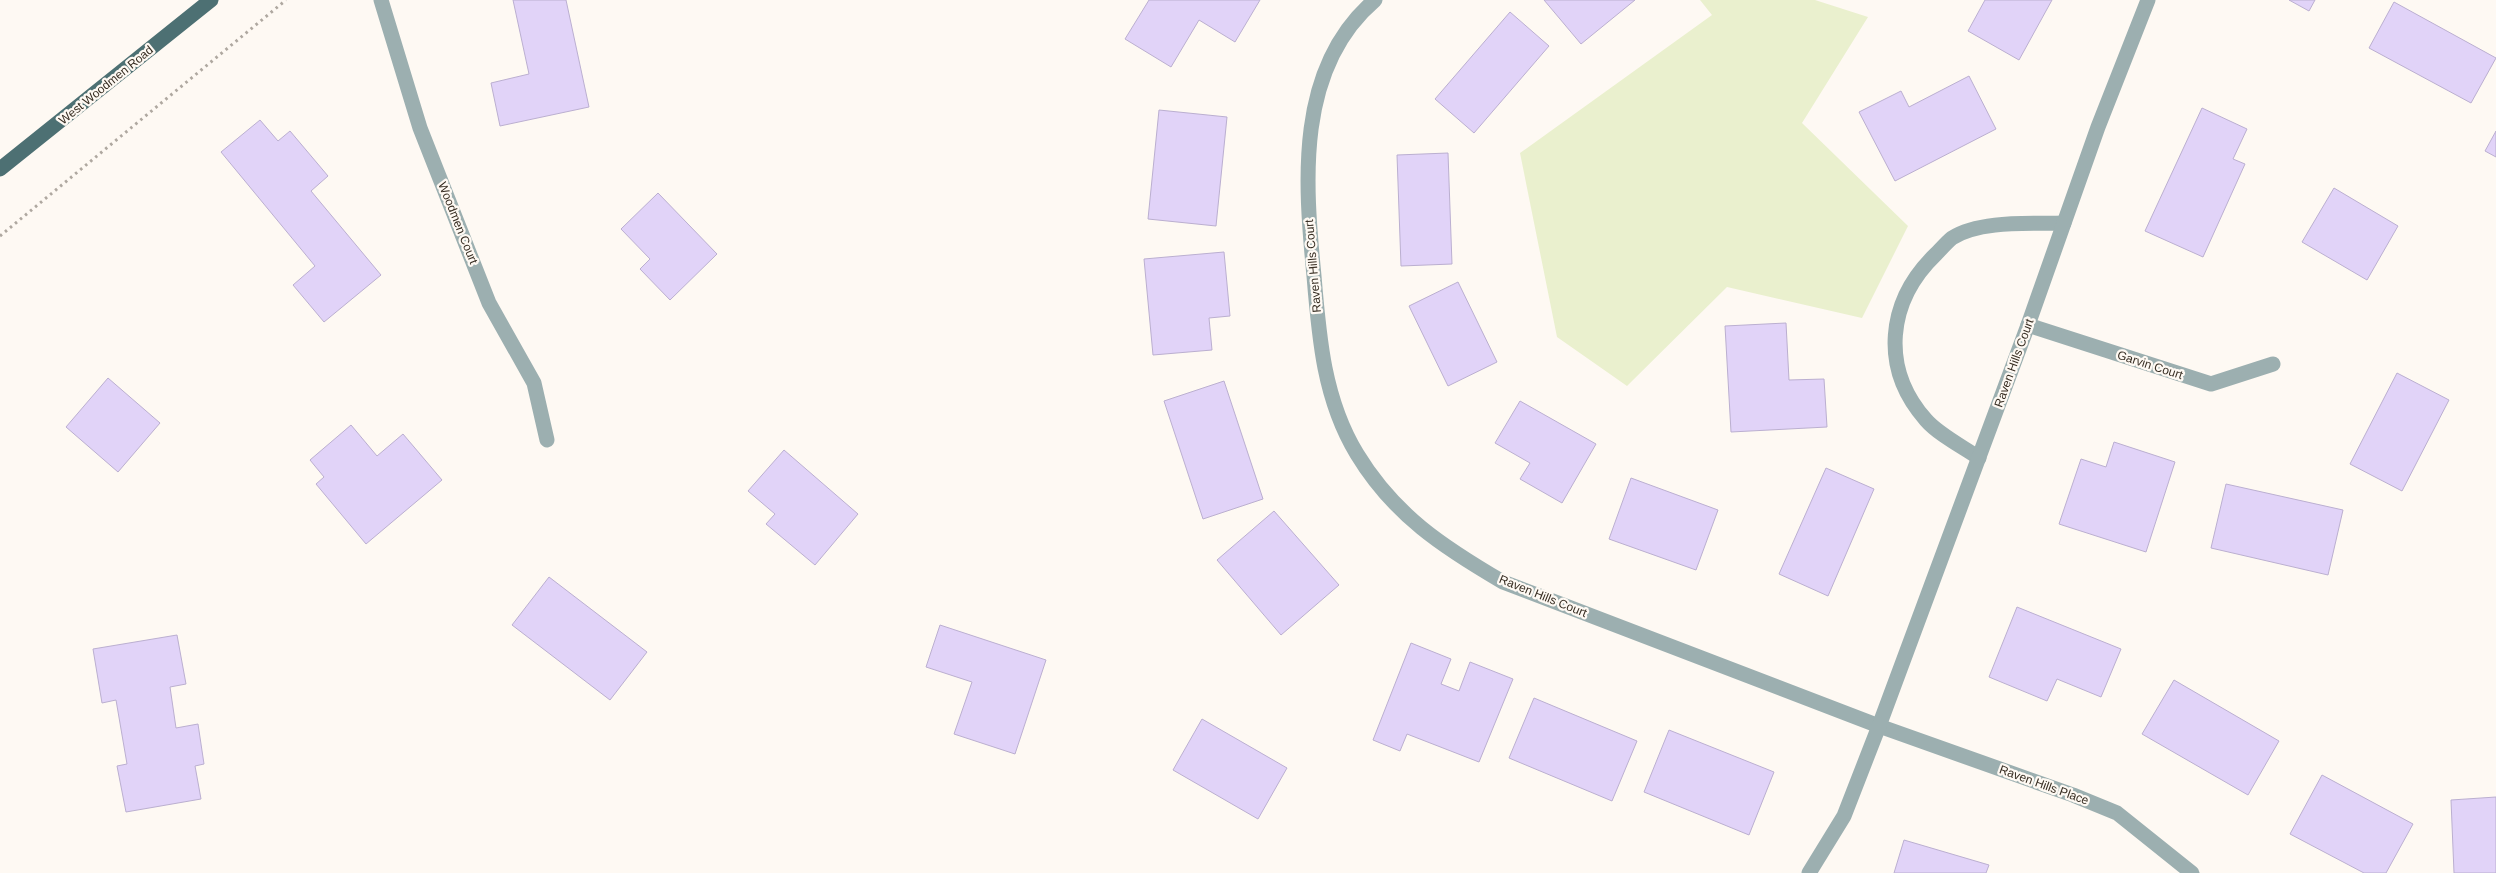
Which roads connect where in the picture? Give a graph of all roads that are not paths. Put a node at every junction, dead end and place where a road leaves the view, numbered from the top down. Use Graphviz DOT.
graph roads {
  1 [pos="211,0"];
  2 [pos="381,0"];
  3 [pos="1376,0"];
  4 [pos="2148,0"];
  5 [pos="0,169"];
  6 [pos="2064,223"];
  7 [pos="2028,325"];
  8 [pos="2273,364"];
  9 [pos="547,440"];
  10 [pos="1978,458"];
  11 [pos="1879,726"];
  12 [pos="1809,873"];
  13 [pos="2192,873"];
  1 -- 5 [label="main road, West Woodmen Road"];
  2 -- 9 [label="street, Woodmen Court"];
  3 -- 11 [label="street, Raven Hills Court"];
  4 -- 6 [label="street, Raven Hills Court"];
  6 -- 7 [label="street, Raven Hills Court"];
  6 -- 10 [label="street"];
  7 -- 8 [label="street, Garvin Court"];
  7 -- 10 [label="street, Raven Hills Court"];
  10 -- 11 [label="street, Raven Hills Court"];
  11 -- 12 [label="street, Raven Hills Court"];
  11 -- 13 [label="street, Raven Hills Place"];
}
